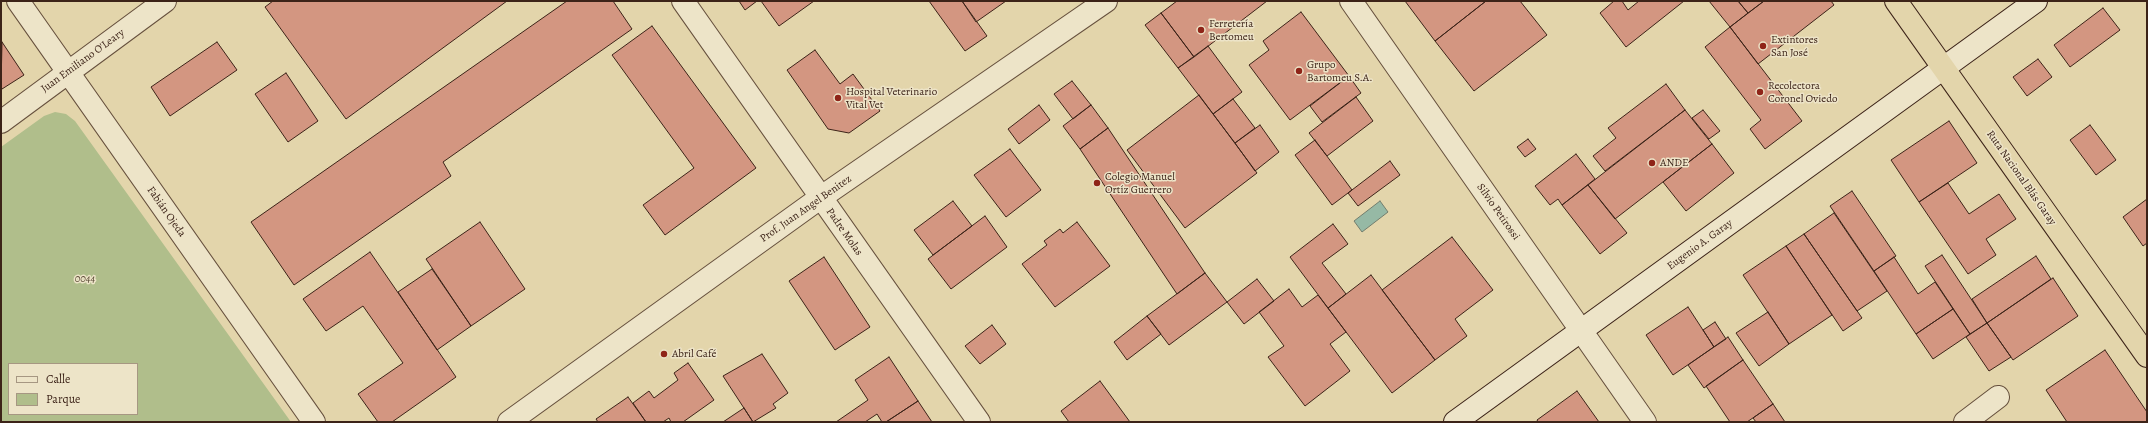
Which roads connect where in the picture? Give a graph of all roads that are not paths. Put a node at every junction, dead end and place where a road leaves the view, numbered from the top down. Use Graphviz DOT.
graph roads {
  1 [pos="18,1"];
  2 [pos="165,1"];
  3 [pos="683,1"];
  4 [pos="1106,1"];
  5 [pos="1351,1"];
  6 [pos="1896,1"];
  7 [pos="2036,1"];
  8 [pos="1943,67"];
  9 [pos="67,72"];
  10 [pos="1,122"];
  11 [pos="820,198"];
  12 [pos="1582,332"];
  13 [pos="2147,356"];
  14 [pos="1998,397"];
  15 [pos="314,422"];
  16 [pos="509,422"];
  17 [pos="979,422"];
  18 [pos="1455,422"];
  19 [pos="1645,422"];
  20 [pos="1965,422"];
  1 -- 9 [label="street, Fabián Ojeda"];
  2 -- 9 [label="street, Juan Emiliano O'Leary"];
  3 -- 11 [label="street, Padre Molas"];
  4 -- 11 [label="street, Prof. Juan Angel Benitez"];
  5 -- 12 [label="street, Silvio Petirossi"];
  6 -- 8 [label="highway, Ruta Nacional Blás Garay"];
  7 -- 8 [label="street, Eugenio A. Garay"];
  8 -- 12 [label="street, Eugenio A. Garay"];
  8 -- 13 [label="highway, Ruta Nacional Blás Garay"];
  9 -- 10 [label="street, Juan Emiliano O'Leary"];
  9 -- 15 [label="street, Fabián Ojeda"];
  11 -- 16 [label="street, Prof. Juan Angel Benitez"];
  11 -- 17 [label="street, Padre Molas"];
  12 -- 18 [label="street, Eugenio A. Garay"];
  12 -- 19 [label="street, Silvio Petirossi"];
  14 -- 20 [label="street"];
}
